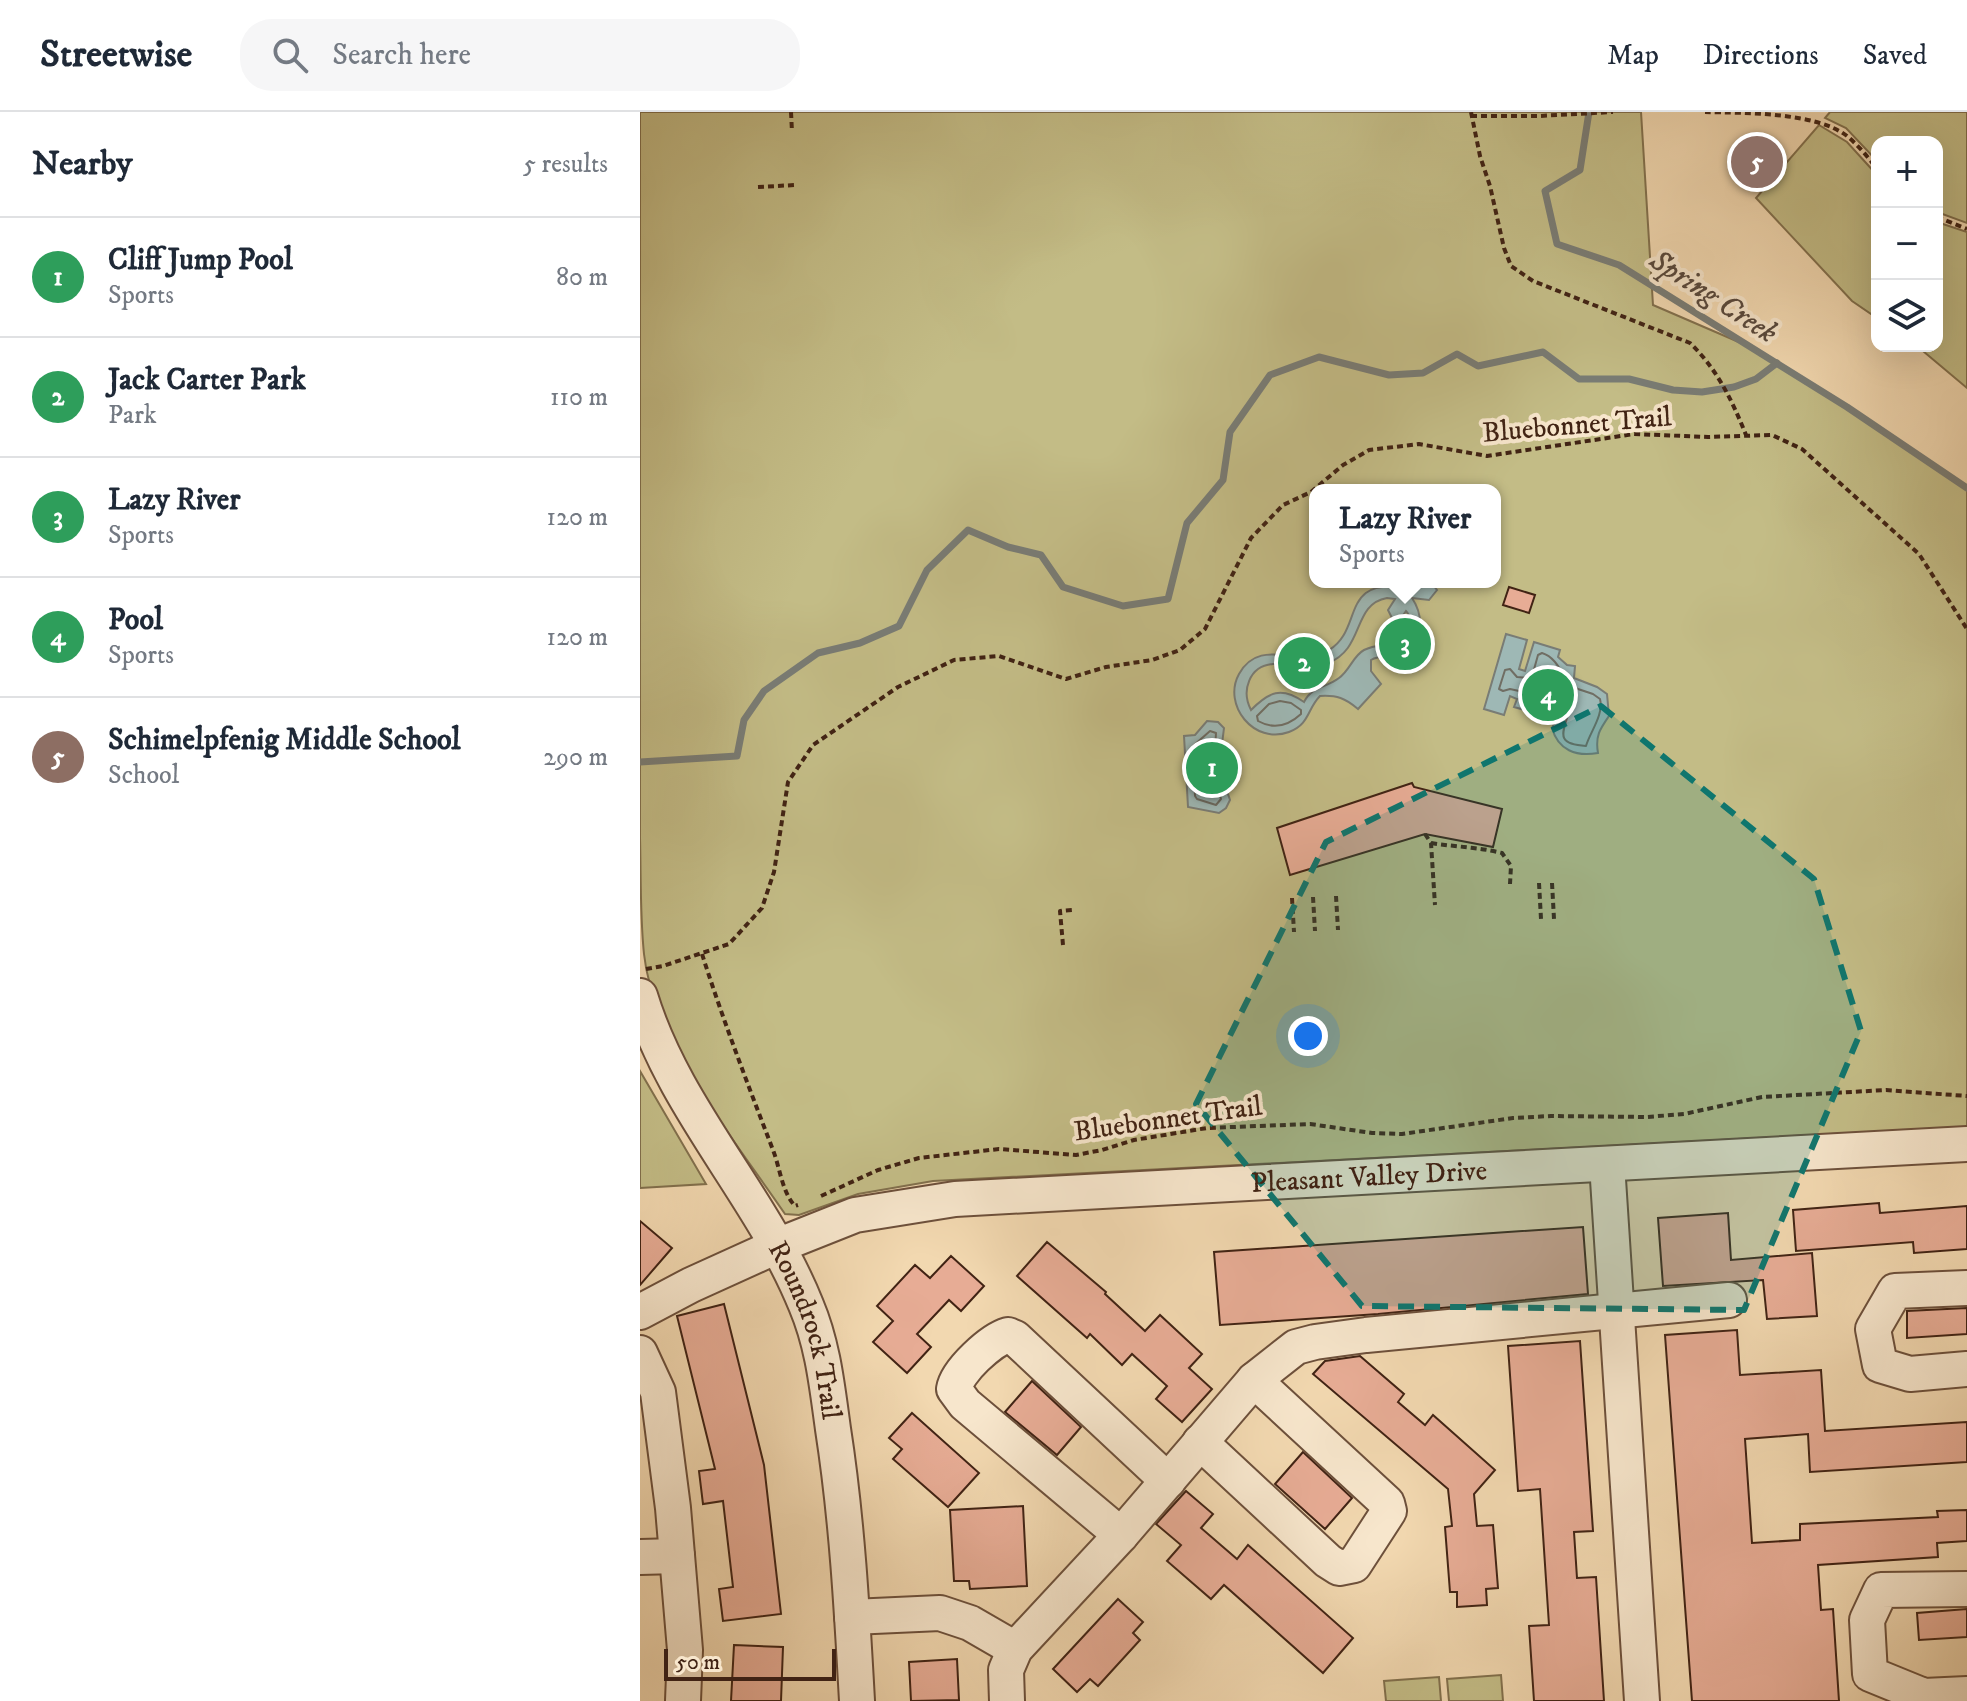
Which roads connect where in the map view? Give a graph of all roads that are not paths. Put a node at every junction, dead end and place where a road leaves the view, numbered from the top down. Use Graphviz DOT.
graph roads {
  1 [pos="647,982"];
  2 [pos="1967,1144"];
  3 [pos="1607,1164"];
  4 [pos="777,1246"];
  5 [pos="1967,1288"];
  6 [pos="1729,1300"];
  7 [pos="1617,1310"];
  8 [pos="640,1312"];
  9 [pos="640,1353"];
  10 [pos="1967,1369"];
  11 [pos="1254,1380"];
  12 [pos="1200,1442"];
  13 [pos="1168,1481"];
  14 [pos="1121,1535"];
  15 [pos="677,1556"];
  16 [pos="640,1557"];
  17 [pos="1967,1589"];
  18 [pos="852,1617"];
  19 [pos="1015,1649"];
  20 [pos="1967,1694"];
  21 [pos="683,1701"];
  22 [pos="857,1701"];
  23 [pos="1007,1701"];
  24 [pos="1642,1701"];
  1 -- 4 [label="street, Roundrock Trail"];
  2 -- 3 [label="street, Pleasant Valley Drive"];
  3 -- 4 [label="street, Pleasant Valley Drive"];
  3 -- 7 [label="street"];
  4 -- 8 [label="street, Pleasant Valley Drive"];
  4 -- 18 [label="street, Roundrock Trail"];
  5 -- 10 [label="street"];
  6 -- 7 [label="street"];
  7 -- 11 [label="street"];
  7 -- 24 [label="street"];
  9 -- 15 [label="street"];
  11 -- 12 [label="street"];
  11 -- 12 [label="street"];
  12 -- 13 [label="street"];
  13 -- 14 [label="street"];
  13 -- 14 [label="street"];
  14 -- 19 [label="street"];
  15 -- 16 [label="street"];
  15 -- 21 [label="street"];
  17 -- 20 [label="street"];
  18 -- 19 [label="street"];
  18 -- 22 [label="street, Roundrock Trail"];
  19 -- 23 [label="street"];
}
